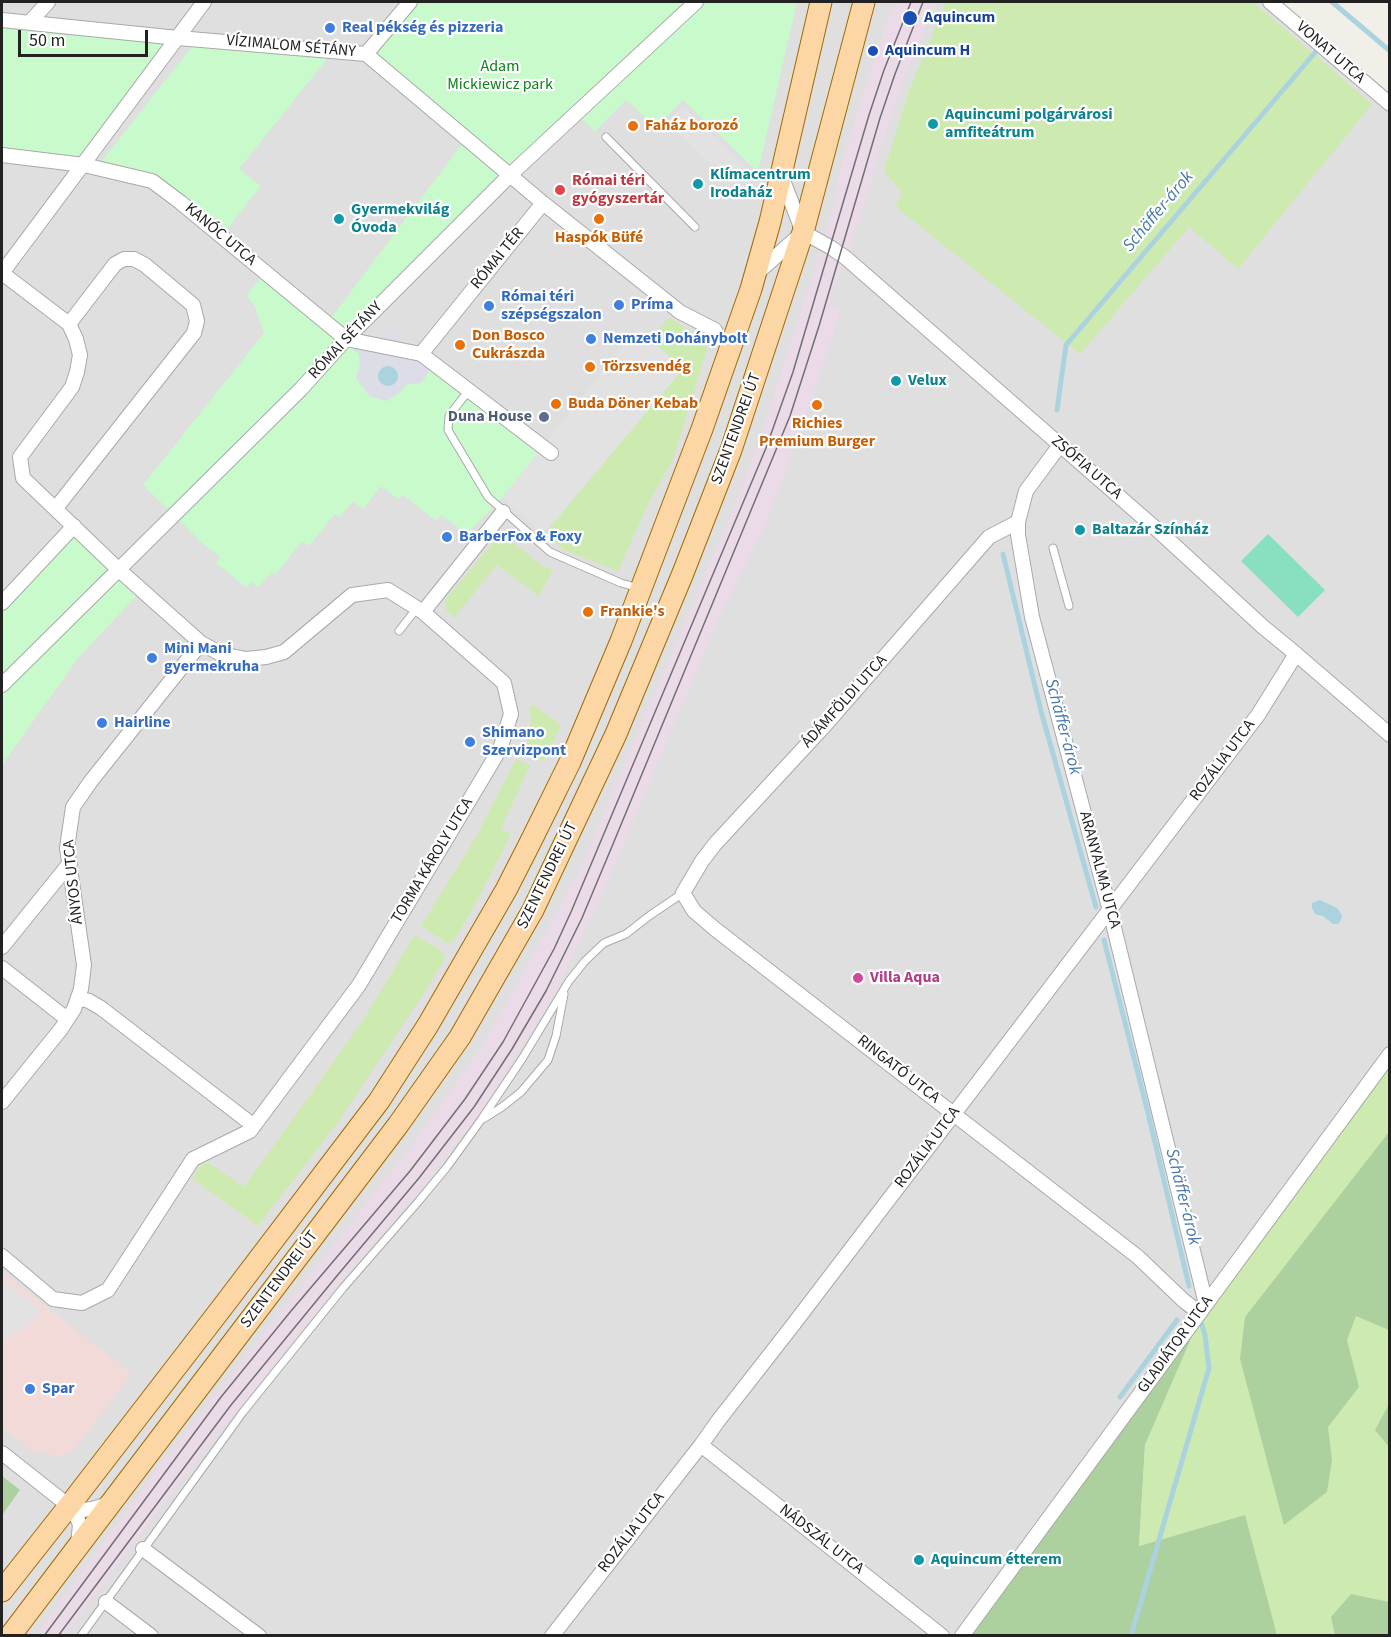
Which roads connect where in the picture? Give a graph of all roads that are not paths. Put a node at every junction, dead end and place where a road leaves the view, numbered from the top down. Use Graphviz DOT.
graph roads {
  1 [pos="48,2"];
  2 [pos="204,2"];
  3 [pos="410,2"];
  4 [pos="696,2"];
  5 [pos="820,2"];
  6 [pos="864,2"];
  7 [pos="1270,2"];
  8 [pos="2,20"];
  9 [pos="30,22"];
  10 [pos="178,38"];
  11 [pos="366,54"];
  12 [pos="1389,104"];
  13 [pos="606,137"];
  14 [pos="2,155"];
  15 [pos="84,165"];
  16 [pos="510,175"];
  17 [pos="781,177"];
  18 [pos="543,203"];
  19 [pos="695,227"];
  20 [pos="803,232"];
  21 [pos="2,273"];
  22 [pos="755,274"];
  23 [pos="69,324"];
  24 [pos="715,330"];
  25 [pos="346,339"];
  26 [pos="421,354"];
  27 [pos="469,390"];
  28 [pos="1060,445"];
  29 [pos="551,453"];
  30 [pos="56,508"];
  31 [pos="502,512"];
  32 [pos="1018,522"];
  33 [pos="74,526"];
  34 [pos="1053,548"];
  35 [pos="118,569"];
  36 [pos="641,588"];
  37 [pos="2,603"];
  38 [pos="1069,606"];
  39 [pos="420,610"];
  40 [pos="399,631"];
  41 [pos="201,643"];
  42 [pos="1296,654"];
  43 [pos="2,685"];
  44 [pos="1389,735"];
  45 [pos="70,863"];
  46 [pos="683,893"];
  47 [pos="1110,911"];
  48 [pos="2,947"];
  49 [pos="2,968"];
  50 [pos="565,988"];
  51 [pos="78,998"];
  52 [pos="67,1019"];
  53 [pos="1389,1054"];
  54 [pos="2,1102"];
  55 [pos="954,1114"];
  56 [pos="481,1120"];
  57 [pos="254,1125"];
  58 [pos="2,1256"];
  59 [pos="1203,1309"];
  60 [pos="701,1445"];
  61 [pos="2,1453"];
  62 [pos="115,1498"];
  63 [pos="69,1506"];
  64 [pos="77,1548"];
  65 [pos="143,1549"];
  66 [pos="2,1591"];
  67 [pos="106,1602"];
  68 [pos="10,1635"];
  69 [pos="81,1635"];
  70 [pos="151,1635"];
  71 [pos="259,1635"];
  72 [pos="552,1635"];
  73 [pos="942,1635"];
  74 [pos="962,1635"];
  1 -- 9 [label="street"];
  2 -- 10 [label="street"];
  3 -- 11 [label="street"];
  4 -- 16 [label="street, RÓMAI SÉTÁNY"];
  5 -- 17 [label="main road, SZENTENDREI ÚT"];
  6 -- 20 [label="main road, SZENTENDREI ÚT"];
  7 -- 12 [label="street, VONAT UTCA"];
  8 -- 9 [label="street, VÍZIMALOM SÉTÁNY"];
  9 -- 10 [label="street, VÍZIMALOM SÉTÁNY"];
  10 -- 11 [label="street, VÍZIMALOM SÉTÁNY"];
  10 -- 15 [label="street"];
  11 -- 16 [label="street"];
  13 -- 19 [label="lane"];
  14 -- 15 [label="street, KANÓC UTCA"];
  15 -- 21 [label="street"];
  15 -- 25 [label="street, KANÓC UTCA"];
  16 -- 18 [label="street"];
  16 -- 25 [label="street, RÓMAI SÉTÁNY"];
  17 -- 20 [label="street"];
  17 -- 22 [label="main road, SZENTENDREI ÚT"];
  18 -- 24 [label="street"];
  18 -- 26 [label="street, RÓMAI TÉR"];
  20 -- 22 [label="street"];
  20 -- 28 [label="street, ZSÓFIA UTCA"];
  20 -- 62 [label="main road, SZENTENDREI ÚT"];
  21 -- 23 [label="street"];
  22 -- 36 [label="main road, SZENTENDREI ÚT"];
  23 -- 30 [label="street, TORMA KÁROLY UTCA"];
  23 -- 30 [label="street"];
  25 -- 26 [label="street, KANÓC UTCA"];
  25 -- 35 [label="street, RÓMAI SÉTÁNY"];
  26 -- 27 [label="street"];
  27 -- 29 [label="street"];
  27 -- 31 [label="lane"];
  28 -- 32 [label="street, ARANYALMA UTCA"];
  28 -- 42 [label="street, ZSÓFIA UTCA"];
  30 -- 33 [label="street, TORMA KÁROLY UTCA"];
  31 -- 36 [label="lane"];
  31 -- 39 [label="street"];
  32 -- 46 [label="street, ÁDÁMFÖLDI UTCA"];
  32 -- 47 [label="street, ARANYALMA UTCA"];
  33 -- 35 [label="street, TORMA KÁROLY UTCA"];
  33 -- 37 [label="street"];
  34 -- 38 [label="lane"];
  35 -- 41 [label="street, TORMA KÁROLY UTCA"];
  35 -- 43 [label="street, RÓMAI SÉTÁNY"];
  36 -- 63 [label="main road, SZENTENDREI ÚT"];
  39 -- 40 [label="lane"];
  39 -- 41 [label="street, TORMA KÁROLY UTCA"];
  39 -- 57 [label="street, TORMA KÁROLY UTCA"];
  41 -- 45 [label="street, ÁNYOS UTCA"];
  42 -- 44 [label="street, ZSÓFIA UTCA"];
  42 -- 47 [label="street, ROZÁLIA UTCA"];
  45 -- 48 [label="street"];
  45 -- 51 [label="street, ÁNYOS UTCA"];
  46 -- 50 [label="lane"];
  46 -- 55 [label="street, RINGATÓ UTCA"];
  47 -- 55 [label="street, ROZÁLIA UTCA"];
  47 -- 59 [label="street, ARANYALMA UTCA"];
  49 -- 52 [label="street"];
  50 -- 56 [label="lane"];
  50 -- 56 [label="lane"];
  51 -- 52 [label="street, ÁNYOS UTCA"];
  51 -- 57 [label="street"];
  52 -- 54 [label="street, ÁNYOS UTCA"];
  53 -- 59 [label="street, GLADIÁTOR UTCA"];
  55 -- 59 [label="street, RINGATÓ UTCA"];
  55 -- 60 [label="street, ROZÁLIA UTCA"];
  56 -- 65 [label="lane"];
  57 -- 58 [label="street, TORMA KÁROLY UTCA"];
  59 -- 74 [label="street, GLADIÁTOR UTCA"];
  60 -- 72 [label="street, ROZÁLIA UTCA"];
  60 -- 73 [label="street, NÁDSZÁL UTCA"];
  61 -- 63 [label="street"];
  62 -- 63 [label="street"];
  62 -- 64 [label="main road, SZENTENDREI ÚT"];
  63 -- 64 [label="street"];
  63 -- 66 [label="main road, SZENTENDREI ÚT"];
  64 -- 68 [label="main road, SZENTENDREI ÚT"];
  65 -- 67 [label="lane"];
  65 -- 71 [label="street"];
  67 -- 69 [label="lane"];
  67 -- 70 [label="street"];
}
